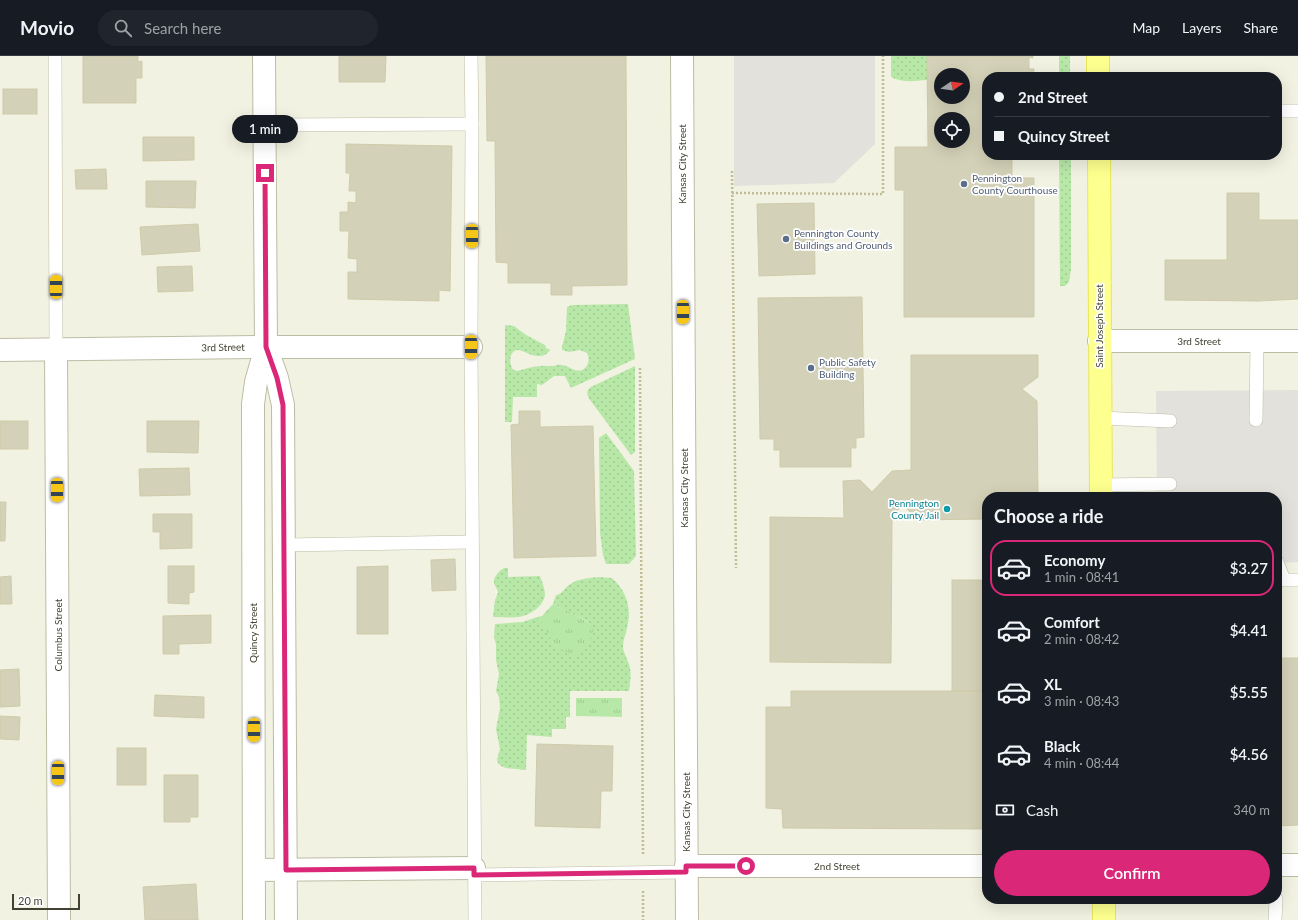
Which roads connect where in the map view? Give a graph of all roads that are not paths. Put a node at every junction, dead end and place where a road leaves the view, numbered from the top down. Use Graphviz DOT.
graph roads {
  1 [pos="55,56"];
  2 [pos="264,56"];
  3 [pos="471,56"];
  4 [pos="682,56"];
  5 [pos="1098,56"];
  6 [pos="1098,72"];
  7 [pos="1282,111"];
  8 [pos="1298,111"];
  9 [pos="472,124"];
  10 [pos="265,125"];
  11 [pos="1099,160"];
  12 [pos="1099,341"];
  13 [pos="1257,341"];
  14 [pos="1298,341"];
  15 [pos="266,347"];
  16 [pos="471,347"];
  17 [pos="56,349"];
  18 [pos="0,350"];
  19 [pos="1100,418"];
  20 [pos="1256,420"];
  21 [pos="1170,421"];
  22 [pos="1170,484"];
  23 [pos="1100,491"];
  24 [pos="472,542"];
  25 [pos="284,545"];
  26 [pos="1282,575"];
  27 [pos="1298,580"];
  28 [pos="1282,865"];
  29 [pos="1298,865"];
  30 [pos="982,866"];
  31 [pos="686,869"];
  32 [pos="254,870"];
  33 [pos="286,870"];
  34 [pos="474,871"];
  35 [pos="1104,904"];
  36 [pos="1276,904"];
  37 [pos="59,920"];
  38 [pos="254,920"];
  39 [pos="286,920"];
  40 [pos="474,920"];
  41 [pos="687,920"];
  42 [pos="1104,920"];
  43 [pos="1276,920"];
  1 -- 17 [label="lane"];
  2 -- 10 [label="street, Quincy Street"];
  3 -- 9 [label="lane"];
  4 -- 31 [label="street, Kansas City Street"];
  5 -- 6 [label="main road"];
  7 -- 8 [label="lane"];
  9 -- 10 [label="lane"];
  9 -- 16 [label="lane"];
  10 -- 15 [label="street, Quincy Street"];
  11 -- 12 [label="main road, Saint Joseph Street"];
  12 -- 13 [label="street, 3rd Street"];
  12 -- 19 [label="main road, Saint Joseph Street"];
  13 -- 14 [label="street, 3rd Street"];
  13 -- 20 [label="lane"];
  15 -- 16 [label="street, 3rd Street"];
  15 -- 17 [label="street, 3rd Street"];
  15 -- 25 [label="street, Quincy Street"];
  15 -- 32 [label="street, Quincy Street"];
  16 -- 24 [label="lane"];
  17 -- 18 [label="street, 3rd Street"];
  17 -- 37 [label="street, Columbus Street"];
  19 -- 21 [label="lane"];
  19 -- 23 [label="main road, Saint Joseph Street"];
  22 -- 23 [label="lane"];
  24 -- 25 [label="lane"];
  24 -- 34 [label="lane"];
  25 -- 33 [label="street, Quincy Street"];
  26 -- 27 [label="lane"];
  28 -- 29 [label="street"];
  30 -- 31 [label="street, 2nd Street"];
  31 -- 34 [label="lane"];
  31 -- 41 [label="street, Kansas City Street"];
  32 -- 33 [label="street"];
  32 -- 38 [label="street, Quincy Street"];
  33 -- 34 [label="street"];
  33 -- 39 [label="street, Quincy Street"];
  34 -- 40 [label="lane"];
  35 -- 42 [label="main road"];
  36 -- 43 [label="lane"];
}
